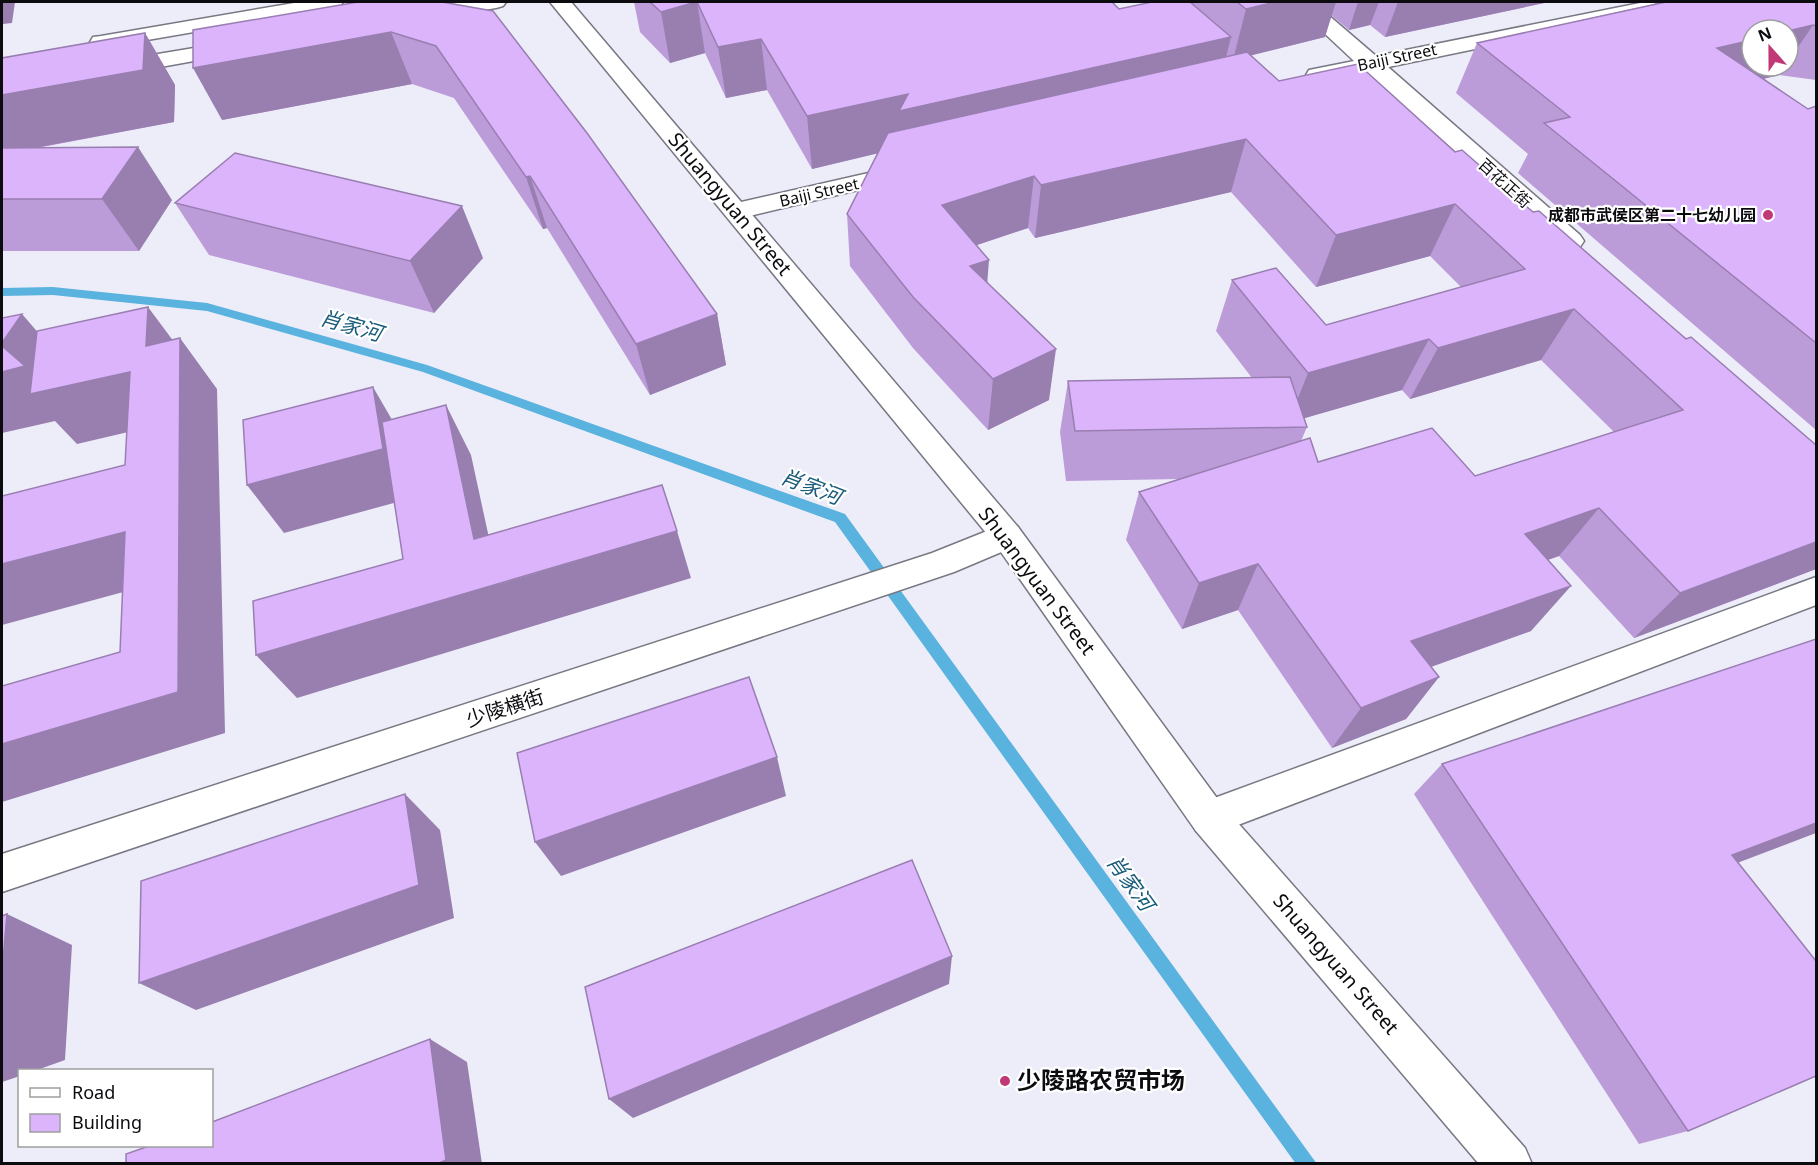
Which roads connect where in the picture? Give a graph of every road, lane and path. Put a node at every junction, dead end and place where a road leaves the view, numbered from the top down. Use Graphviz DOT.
graph roads {
  1 [pos="333,2"];
  2 [pos="496,2"];
  3 [pos="560,2"];
  4 [pos="1301,2"];
  5 [pos="1673,2"];
  6 [pos="402,18"];
  7 [pos="260,43"];
  8 [pos="81,45"];
  9 [pos="1370,62"];
  10 [pos="96,72"];
  11 [pos="1301,78"];
  12 [pos="933,165"];
  13 [pos="737,212"];
  14 [pos="1584,253"];
  15 [pos="1007,536"];
  16 [pos="1816,591"];
  17 [pos="1209,818"];
  18 [pos="2,873"];
  19 [pos="1509,1164"];
  1 -- 8 [label="street"];
  2 -- 6 [label="street"];
  3 -- 13 [label="street, Shuangyuan Street"];
  4 -- 9 [label="street, 百花正街"];
  5 -- 9 [label="street, Baiji Street"];
  7 -- 10 [label="street"];
  9 -- 11 [label="street, Baiji Street"];
  9 -- 14 [label="street, 百花正街"];
  12 -- 13 [label="street, Baiji Street"];
  13 -- 15 [label="street, Shuangyuan Street"];
  15 -- 17 [label="street, Shuangyuan Street"];
  15 -- 18 [label="street, 少陵横街"];
  16 -- 17 [label="street"];
  17 -- 19 [label="street, Shuangyuan Street"];
}
